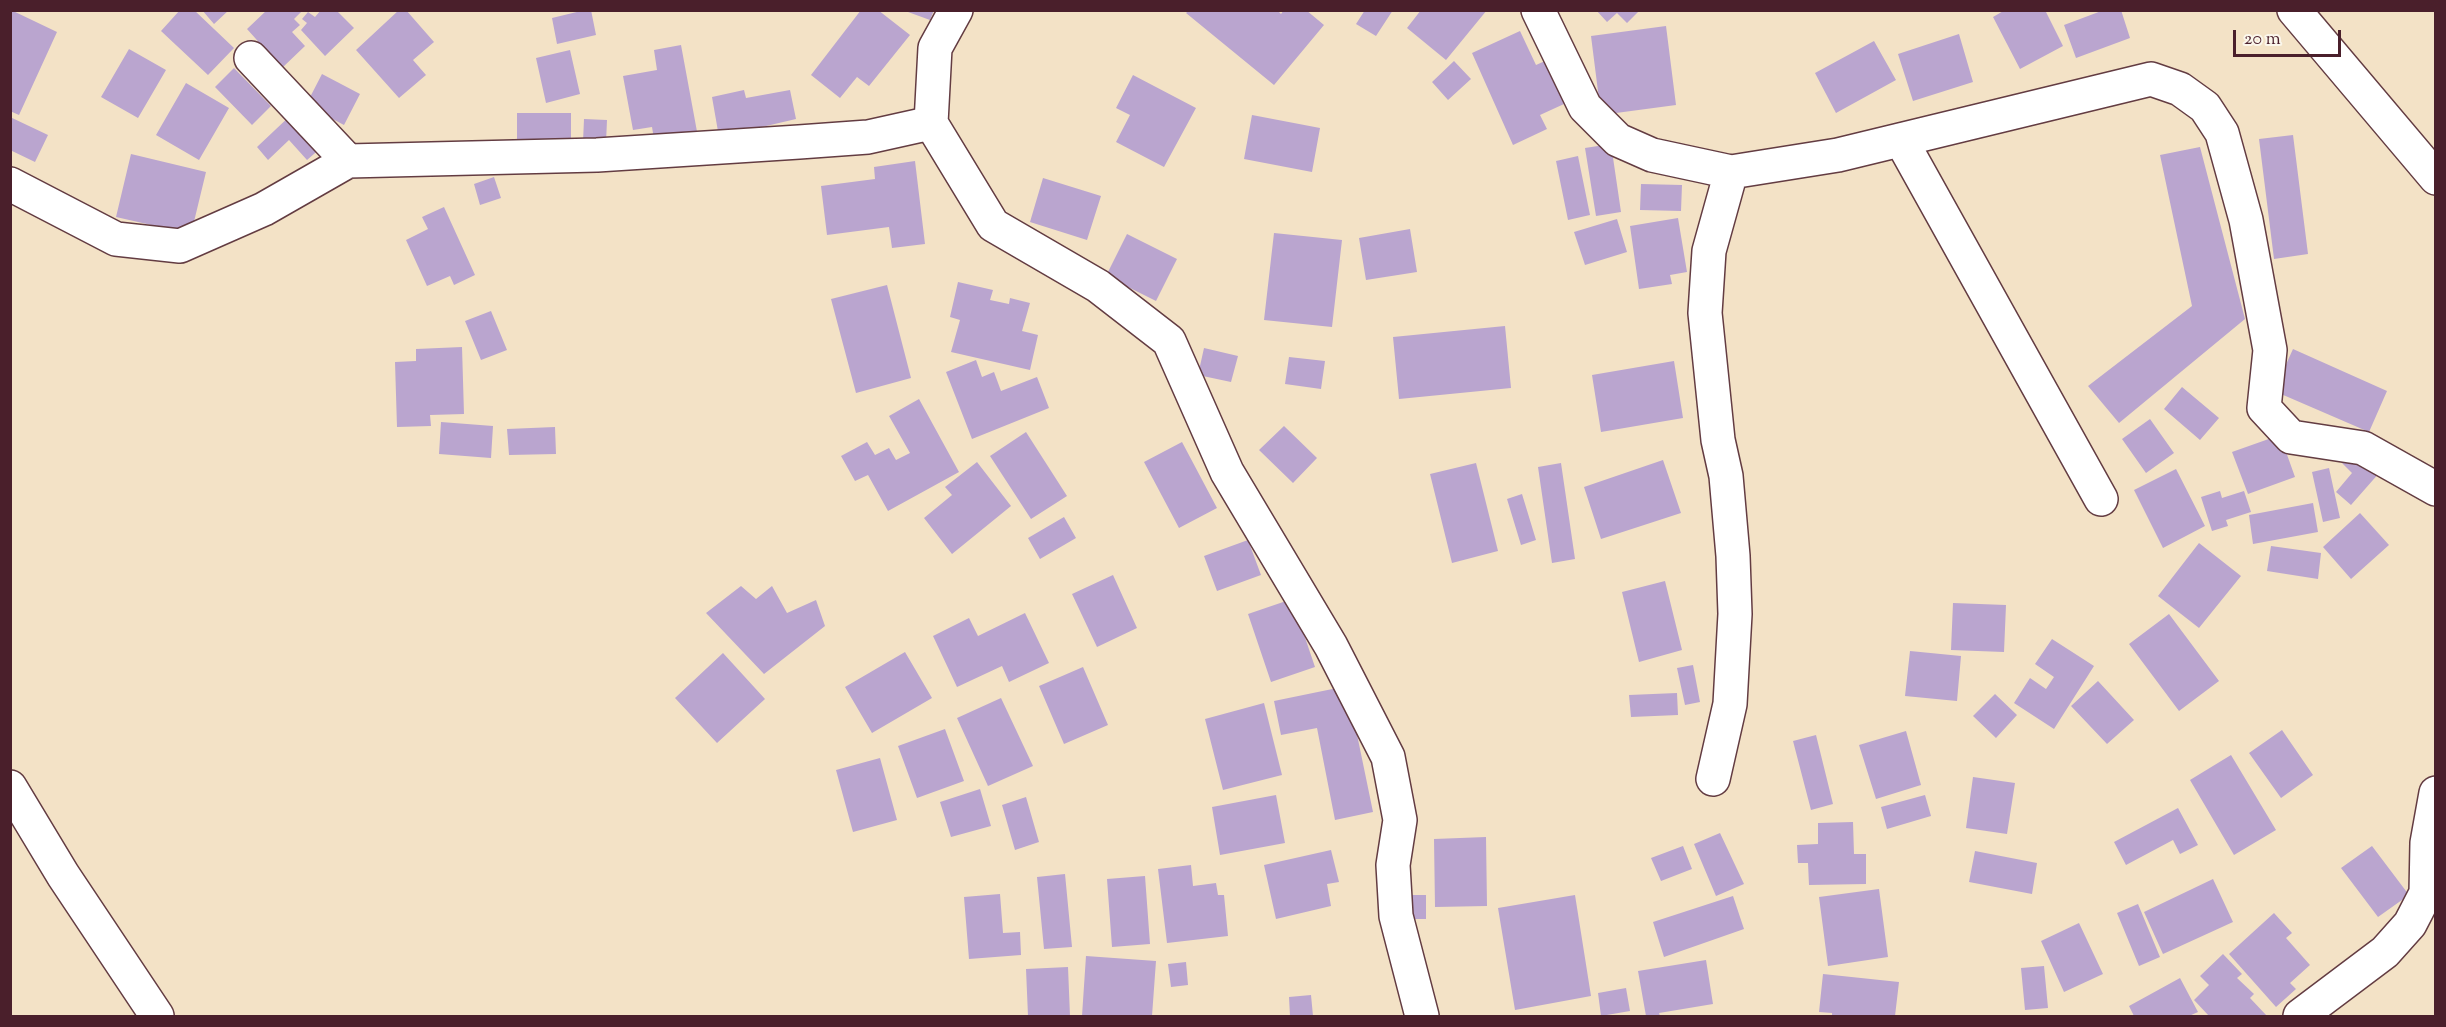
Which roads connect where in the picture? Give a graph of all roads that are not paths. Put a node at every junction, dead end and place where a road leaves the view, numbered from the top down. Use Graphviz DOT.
graph roads {
  1 [pos="956,10"];
  2 [pos="1538,10"];
  3 [pos="2294,10"];
  4 [pos="251,58"];
  5 [pos="930,123"];
  6 [pos="1901,140"];
  7 [pos="348,161"];
  8 [pos="1731,172"];
  9 [pos="2436,178"];
  10 [pos="10,184"];
  11 [pos="2436,489"];
  12 [pos="2101,499"];
  13 [pos="1713,779"];
  14 [pos="10,787"];
  15 [pos="2436,793"];
  16 [pos="157,1017"];
  17 [pos="1422,1017"];
  18 [pos="2301,1017"];
  1 -- 5 [label="street"];
  2 -- 8 [label="street"];
  3 -- 9 [label="street"];
  4 -- 7 [label="street"];
  5 -- 7 [label="street"];
  5 -- 17 [label="street"];
  6 -- 8 [label="street"];
  6 -- 11 [label="street"];
  6 -- 12 [label="street"];
  7 -- 10 [label="street"];
  8 -- 13 [label="street"];
  14 -- 16 [label="street"];
  15 -- 18 [label="street"];
}
